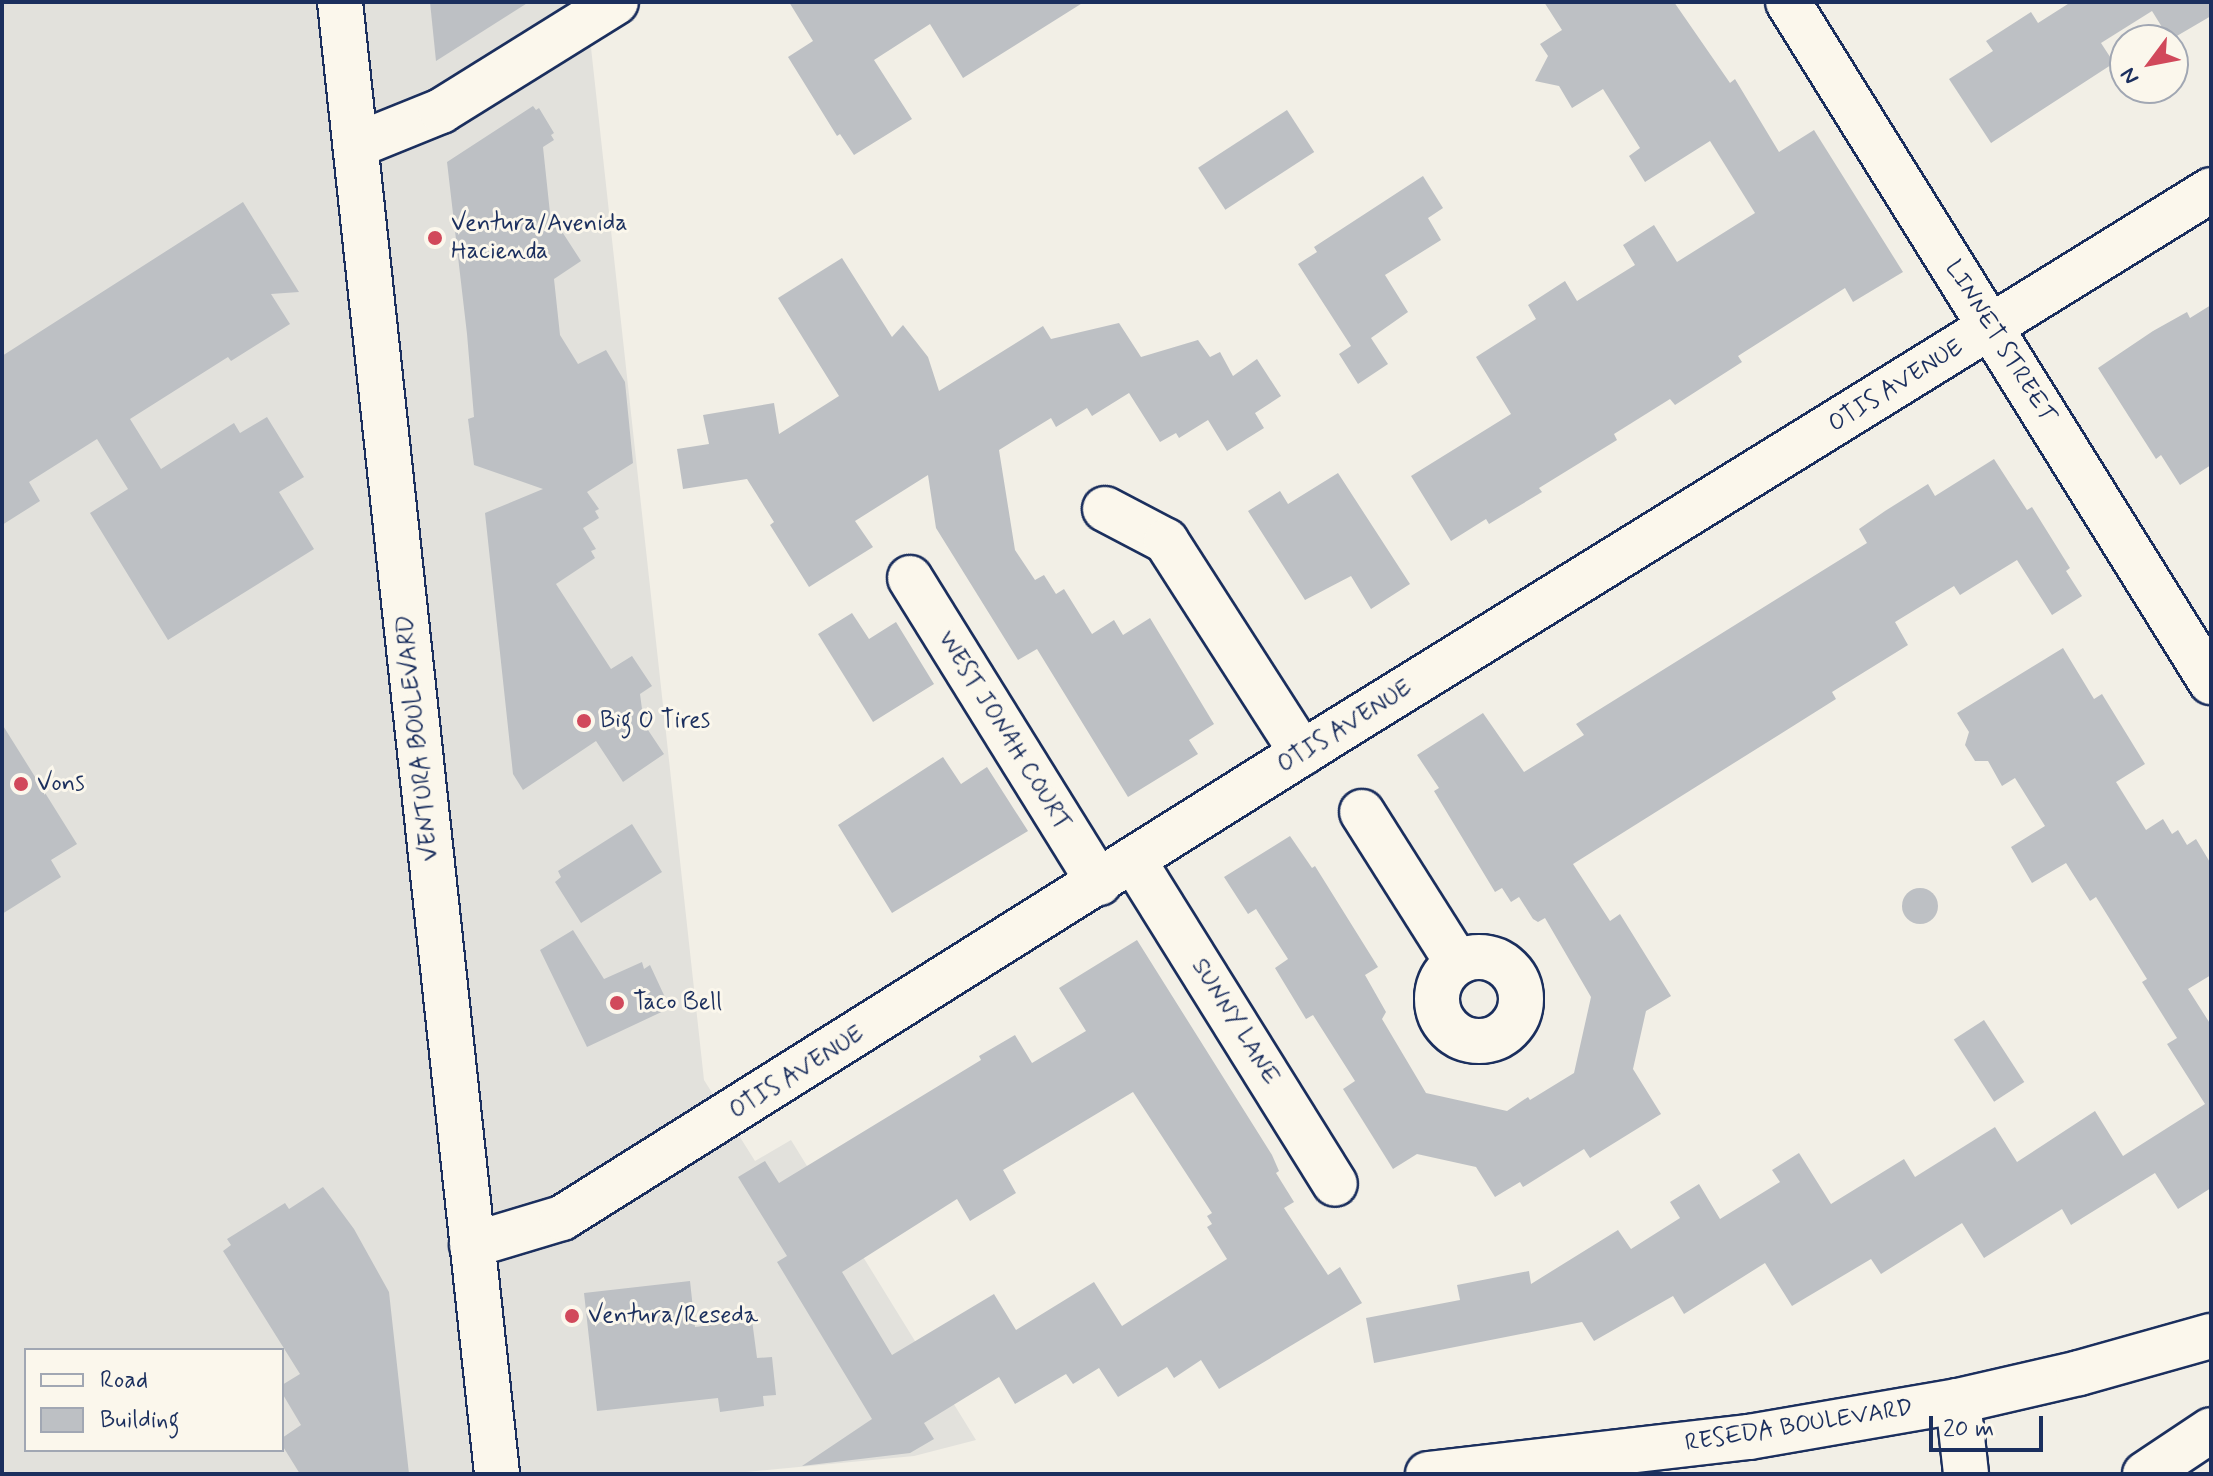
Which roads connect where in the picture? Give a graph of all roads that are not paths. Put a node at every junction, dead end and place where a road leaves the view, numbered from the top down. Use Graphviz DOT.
graph roads {
  1 [pos="340,2"];
  2 [pos="616,2"];
  3 [pos="1788,2"];
  4 [pos="357,145"];
  5 [pos="2211,190"];
  6 [pos="1991,327"];
  7 [pos="1105,509"];
  8 [pos="910,578"];
  9 [pos="2211,682"];
  10 [pos="1302,753"];
  11 [pos="1362,812"];
  12 [pos="1117,872"];
  13 [pos="1457,962"];
  14 [pos="1335,1184"];
  15 [pos="472,1245"];
  16 [pos="2211,1336"];
  17 [pos="1958,1401"];
  18 [pos="2211,1430"];
  19 [pos="497,1474"];
  20 [pos="1428,1474"];
  21 [pos="1966,1474"];
  22 [pos="2145,1474"];
  1 -- 4 [label="street, VENTURA BOULEVARD"];
  2 -- 4 [label="street"];
  3 -- 6 [label="street, LINNET STREET"];
  4 -- 15 [label="street, VENTURA BOULEVARD"];
  5 -- 6 [label="street, OTIS AVENUE"];
  6 -- 9 [label="street, LINNET STREET"];
  6 -- 10 [label="street, OTIS AVENUE"];
  7 -- 10 [label="street"];
  8 -- 12 [label="street, WEST JONAH COURT"];
  10 -- 12 [label="street, OTIS AVENUE"];
  11 -- 13 [label="street"];
  12 -- 14 [label="street, SUNNY LANE"];
  12 -- 15 [label="street, OTIS AVENUE"];
  15 -- 19 [label="street, VENTURA BOULEVARD"];
  16 -- 17 [label="street, RESEDA BOULEVARD"];
  17 -- 20 [label="street, RESEDA BOULEVARD"];
  17 -- 21 [label="street"];
  18 -- 22 [label="street"];
}
